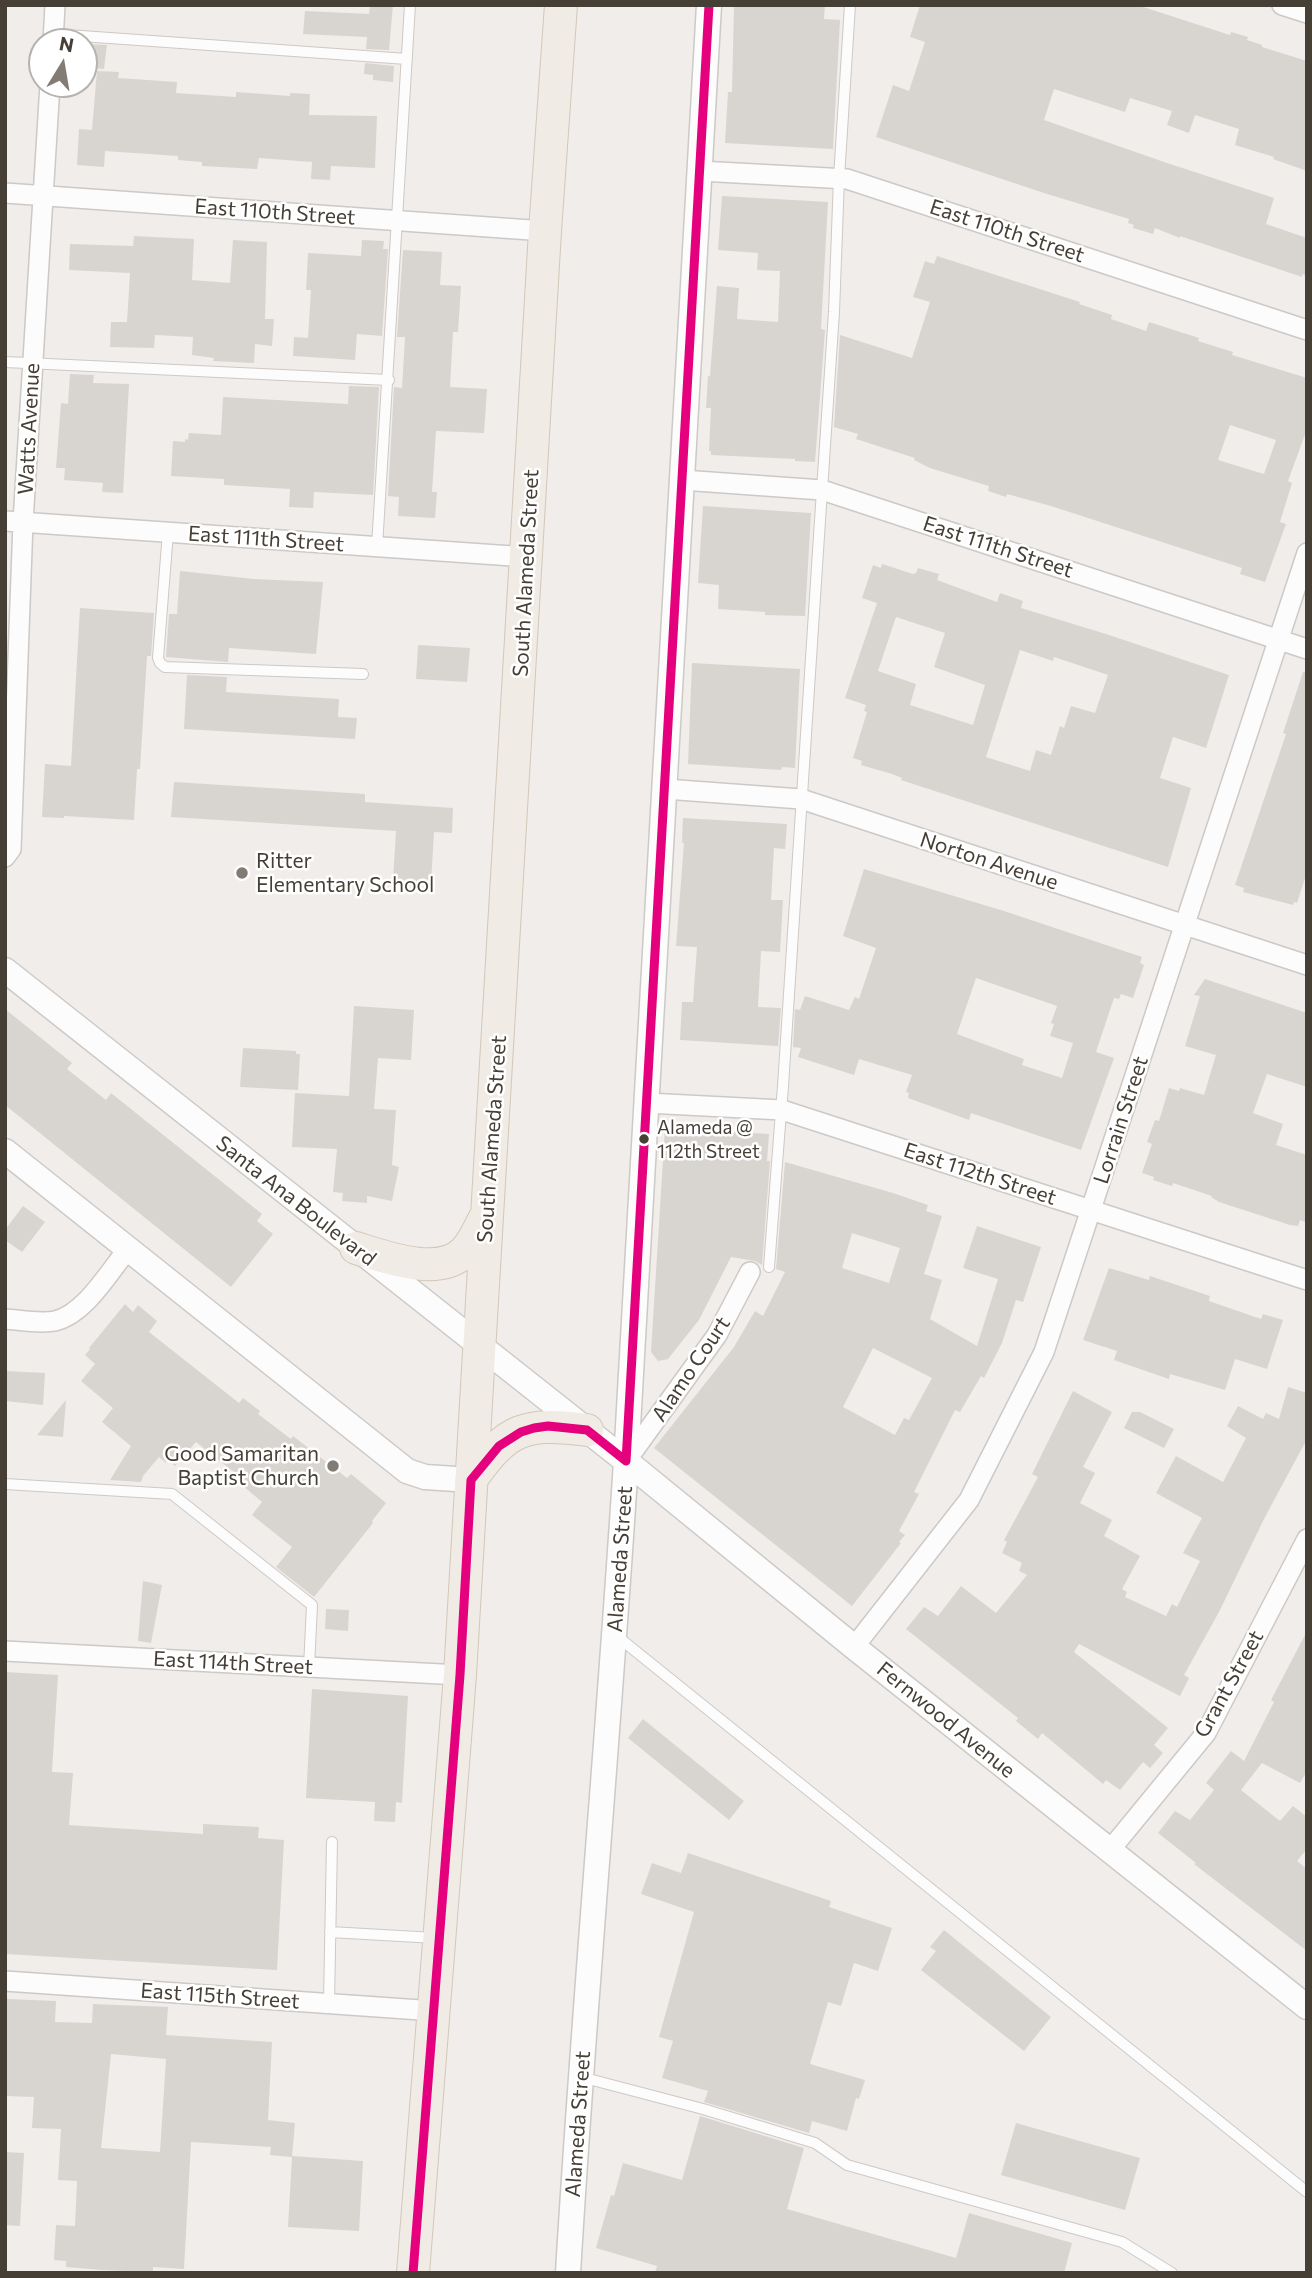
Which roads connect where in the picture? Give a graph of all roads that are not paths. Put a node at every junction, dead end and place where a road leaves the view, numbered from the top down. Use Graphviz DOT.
graph roads {
  1 [pos="55,5"];
  2 [pos="410,5"];
  3 [pos="561,5"];
  4 [pos="709,5"];
  5 [pos="850,5"];
  6 [pos="1282,5"];
  7 [pos="1307,13"];
  8 [pos="54,28"];
  9 [pos="98,41"];
  10 [pos="407,59"];
  11 [pos="49,98"];
  12 [pos="700,171"];
  13 [pos="839,178"];
  14 [pos="5,193"];
  15 [pos="43,195"];
  16 [pos="396,220"];
  17 [pos="545,231"];
  18 [pos="1307,330"];
  19 [pos="5,362"];
  20 [pos="33,364"];
  21 [pos="389,380"];
  22 [pos="682,480"];
  23 [pos="822,490"];
  24 [pos="14,522"];
  25 [pos="168,532"];
  26 [pos="377,547"];
  27 [pos="1307,553"];
  28 [pos="527,557"];
  29 [pos="1279,640"];
  30 [pos="1307,649"];
  31 [pos="363,674"];
  32 [pos="665,789"];
  33 [pos="801,799"];
  34 [pos="5,857"];
  35 [pos="1186,925"];
  36 [pos="1307,965"];
  37 [pos="5,970"];
  38 [pos="647,1103"];
  39 [pos="782,1110"];
  40 [pos="5,1151"];
  41 [pos="1091,1209"];
  42 [pos="488,1213"];
  43 [pos="356,1248"];
  44 [pos="128,1249"];
  45 [pos="760,1270"];
  46 [pos="1307,1280"];
  47 [pos="5,1319"];
  48 [pos="480,1346"];
  49 [pos="573,1423"];
  50 [pos="626,1461"];
  51 [pos="471,1480"];
  52 [pos="5,1484"];
  53 [pos="1307,1539"];
  54 [pos="615,1635"];
  55 [pos="854,1647"];
  56 [pos="5,1651"];
  57 [pos="309,1667"];
  58 [pos="460,1675"];
  59 [pos="332,1842"];
  60 [pos="1110,1850"];
  61 [pos="330,1933"];
  62 [pos="440,1938"];
  63 [pos="5,1981"];
  64 [pos="329,2003"];
  65 [pos="1307,2007"];
  66 [pos="435,2011"];
  67 [pos="581,2077"];
  68 [pos="1307,2192"];
  69 [pos="414,2273"];
  70 [pos="568,2273"];
  71 [pos="1172,2273"];
  1 -- 8 [label="street"];
  2 -- 10 [label="lane"];
  3 -- 17 [label="main road, South Alameda Street"];
  4 -- 12 [label="street, Alameda Street"];
  5 -- 13 [label="lane"];
  6 -- 7 [label="street"];
  9 -- 10 [label="lane"];
  10 -- 16 [label="lane"];
  11 -- 15 [label="street, Watts Avenue"];
  12 -- 13 [label="street, East 110th Street"];
  12 -- 22 [label="street, Alameda Street"];
  13 -- 18 [label="street, East 110th Street"];
  13 -- 23 [label="lane"];
  14 -- 15 [label="street, East 110th Street"];
  15 -- 16 [label="street, East 110th Street"];
  15 -- 20 [label="street, Watts Avenue"];
  16 -- 17 [label="street, East 110th Street"];
  16 -- 21 [label="lane"];
  17 -- 28 [label="main road, South Alameda Street"];
  19 -- 20 [label="lane"];
  20 -- 21 [label="lane"];
  20 -- 24 [label="street, Watts Avenue"];
  21 -- 26 [label="lane"];
  22 -- 23 [label="street, East 111th Street"];
  22 -- 32 [label="street, Alameda Street"];
  23 -- 29 [label="street, East 111th Street"];
  23 -- 33 [label="lane"];
  24 -- 25 [label="street, East 111th Street"];
  24 -- 34 [label="street, Watts Avenue"];
  25 -- 26 [label="street, East 111th Street"];
  25 -- 31 [label="lane"];
  26 -- 28 [label="street, East 111th Street"];
  27 -- 29 [label="street, Lorrain Street"];
  28 -- 42 [label="main road, South Alameda Street"];
  29 -- 30 [label="street, East 111th Street"];
  29 -- 35 [label="street, Lorrain Street"];
  32 -- 33 [label="street, Norton Avenue"];
  32 -- 38 [label="street, Alameda Street"];
  33 -- 35 [label="street, Norton Avenue"];
  33 -- 39 [label="lane"];
  35 -- 36 [label="street, Norton Avenue"];
  35 -- 41 [label="street, Lorrain Street"];
  37 -- 43 [label="street, Santa Ana Boulevard"];
  38 -- 39 [label="street, East 112th Street"];
  38 -- 50 [label="street, Alameda Street"];
  39 -- 41 [label="street, East 112th Street"];
  39 -- 45 [label="lane"];
  40 -- 44 [label="street"];
  41 -- 46 [label="street, East 112th Street"];
  41 -- 55 [label="street, Lorrain Street"];
  42 -- 43 [label="main road"];
  42 -- 48 [label="main road, South Alameda Street"];
  43 -- 48 [label="street, Santa Ana Boulevard"];
  44 -- 47 [label="street"];
  44 -- 51 [label="street"];
  45 -- 50 [label="street, Alamo Court"];
  48 -- 49 [label="street, Santa Ana Boulevard"];
  48 -- 51 [label="main road, South Alameda Street"];
  49 -- 50 [label="street, Fernwood Avenue"];
  49 -- 51 [label="main road"];
  50 -- 54 [label="street, Alameda Street"];
  50 -- 55 [label="street, Fernwood Avenue"];
  51 -- 58 [label="main road, South Alameda Street"];
  52 -- 57 [label="lane"];
  53 -- 60 [label="street, Grant Street"];
  54 -- 67 [label="street, Alameda Street"];
  54 -- 68 [label="lane"];
  55 -- 60 [label="street, Fernwood Avenue"];
  56 -- 57 [label="street, East 114th Street"];
  57 -- 58 [label="street, East 114th Street"];
  58 -- 62 [label="main road, South Alameda Street"];
  59 -- 61 [label="lane"];
  60 -- 65 [label="street, Fernwood Avenue"];
  61 -- 62 [label="lane"];
  61 -- 64 [label="lane"];
  62 -- 66 [label="main road, South Alameda Street"];
  63 -- 64 [label="street, East 115th Street"];
  64 -- 66 [label="street, East 115th Street"];
  66 -- 69 [label="main road, South Alameda Street"];
  67 -- 70 [label="street, Alameda Street"];
  67 -- 71 [label="lane"];
}
